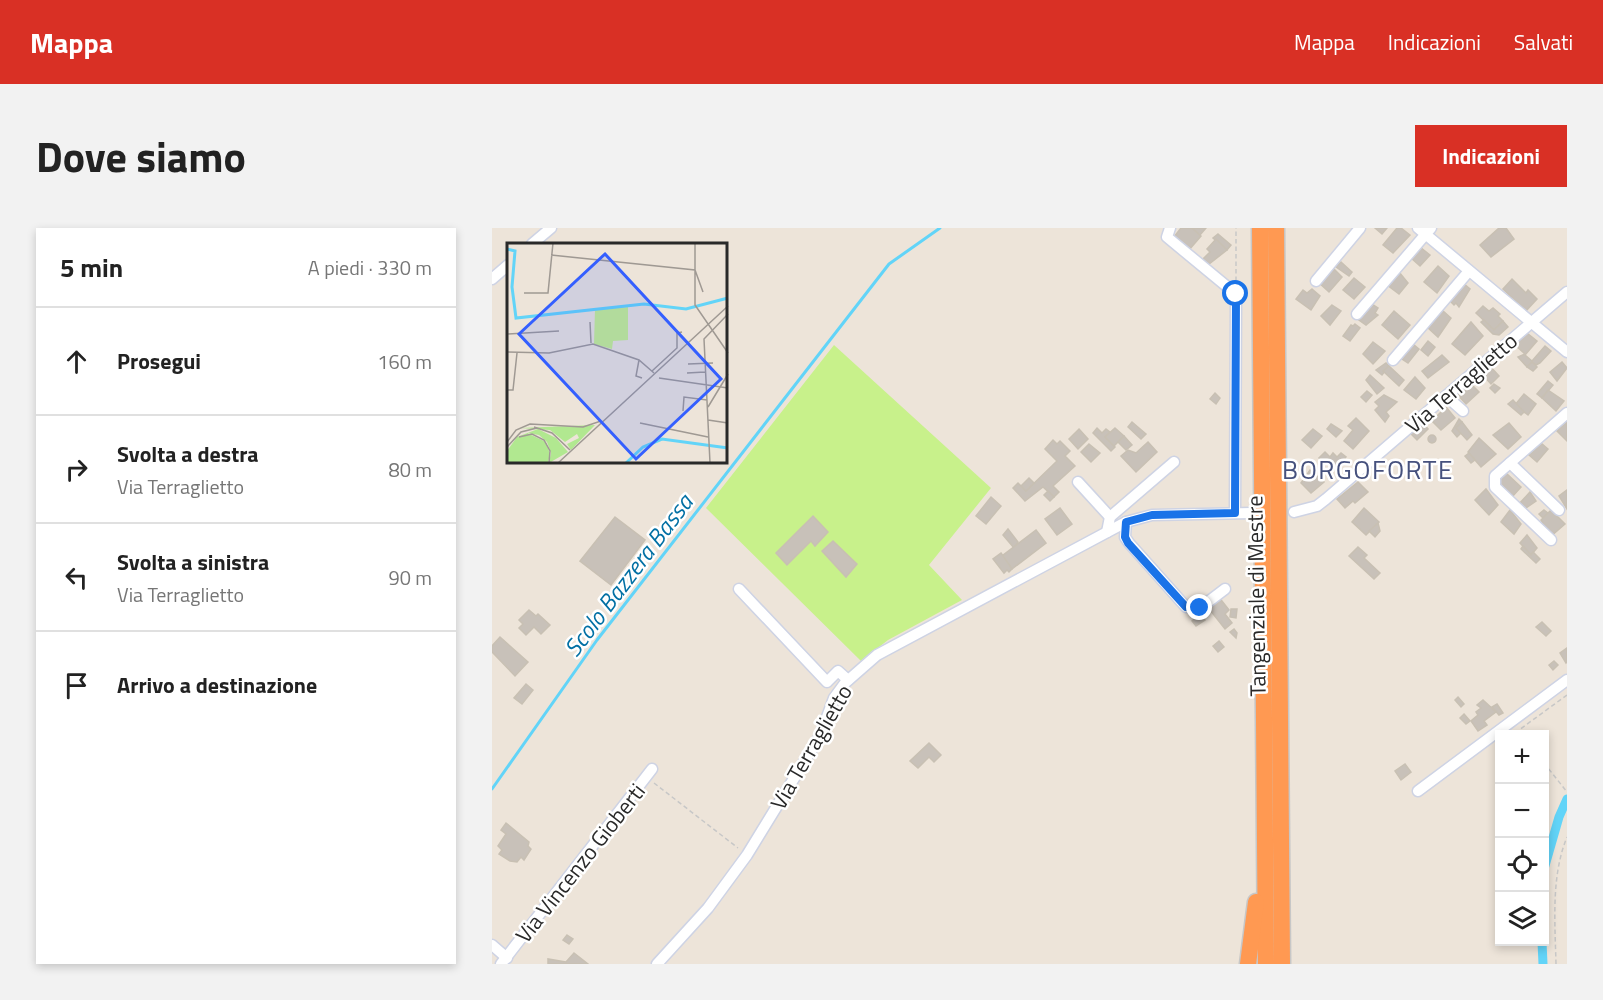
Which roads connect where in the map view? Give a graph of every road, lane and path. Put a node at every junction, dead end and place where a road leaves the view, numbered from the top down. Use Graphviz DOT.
graph roads {
  1 [pos="551,228"];
  2 [pos="1170,228"];
  3 [pos="1236,228"];
  4 [pos="1260,228"];
  5 [pos="1276,228"];
  6 [pos="1360,228"];
  7 [pos="1425,230"];
  8 [pos="533,243"];
  9 [pos="507,266"];
  10 [pos="1469,271"];
  11 [pos="492,279"];
  12 [pos="1316,280"];
  13 [pos="1567,292"];
  14 [pos="1236,294"];
  15 [pos="1357,314"];
  16 [pos="1530,323"];
  17 [pos="1567,352"];
  18 [pos="1393,360"];
  19 [pos="1446,396"];
  20 [pos="1463,411"];
  21 [pos="1567,413"];
  22 [pos="1174,462"];
  23 [pos="1510,463"];
  24 [pos="1078,482"];
  25 [pos="1559,510"];
  26 [pos="1294,512"];
  27 [pos="1235,513"];
  28 [pos="1252,513"];
  29 [pos="1110,517"];
  30 [pos="1126,522"];
  31 [pos="1107,532"];
  32 [pos="1551,540"];
  33 [pos="739,589"];
  34 [pos="1225,589"];
  35 [pos="848,680"];
  36 [pos="1567,680"];
  37 [pos="1567,694"];
  38 [pos="1519,730"];
  39 [pos="1549,768"];
  40 [pos="649,773"];
  41 [pos="1418,791"];
  42 [pos="1567,792"];
  43 [pos="1265,827"];
  44 [pos="1567,837"];
  45 [pos="747,855"];
  46 [pos="492,945"];
  47 [pos="504,961"];
  48 [pos="657,964"];
  49 [pos="1248,964"];
  50 [pos="1266,964"];
  51 [pos="1282,964"];
  52 [pos="1556,964"];
  1 -- 8 [label="street"];
  2 -- 14 [label="street"];
  3 -- 14 [label="path"];
  4 -- 43 [label="highway, Tangenziale di Mestre"];
  5 -- 51 [label="highway, Tangenziale di Mestre"];
  6 -- 12 [label="street"];
  7 -- 10 [label="street"];
  7 -- 15 [label="street"];
  9 -- 11 [label="street"];
  10 -- 16 [label="street"];
  10 -- 18 [label="street"];
  13 -- 16 [label="street, Via Terraglietto"];
  14 -- 27 [label="street"];
  16 -- 17 [label="street"];
  16 -- 19 [label="street, Via Terraglietto"];
  19 -- 20 [label="street"];
  19 -- 26 [label="street, Via Terraglietto"];
  21 -- 23 [label="street"];
  22 -- 29 [label="street"];
  23 -- 25 [label="street"];
  23 -- 32 [label="street"];
  24 -- 29 [label="street"];
  27 -- 28 [label="street, Via Terraglietto"];
  27 -- 30 [label="street, Via Terraglietto"];
  29 -- 31 [label="street"];
  30 -- 31 [label="street, Via Terraglietto"];
  30 -- 34 [label="street"];
  31 -- 35 [label="street, Via Terraglietto"];
  33 -- 35 [label="street"];
  35 -- 45 [label="street, Via Terraglietto"];
  36 -- 41 [label="street"];
  37 -- 38 [label="path"];
  39 -- 42 [label="path"];
  40 -- 45 [label="path"];
  40 -- 47 [label="street, Via Vincenzo Gioberti"];
  43 -- 49 [label="highway"];
  43 -- 50 [label="highway, Tangenziale di Mestre"];
  44 -- 52 [label="path"];
  45 -- 48 [label="street, Via Terraglietto"];
  46 -- 47 [label="street, Via Vincenzo Gioberti"];
}
